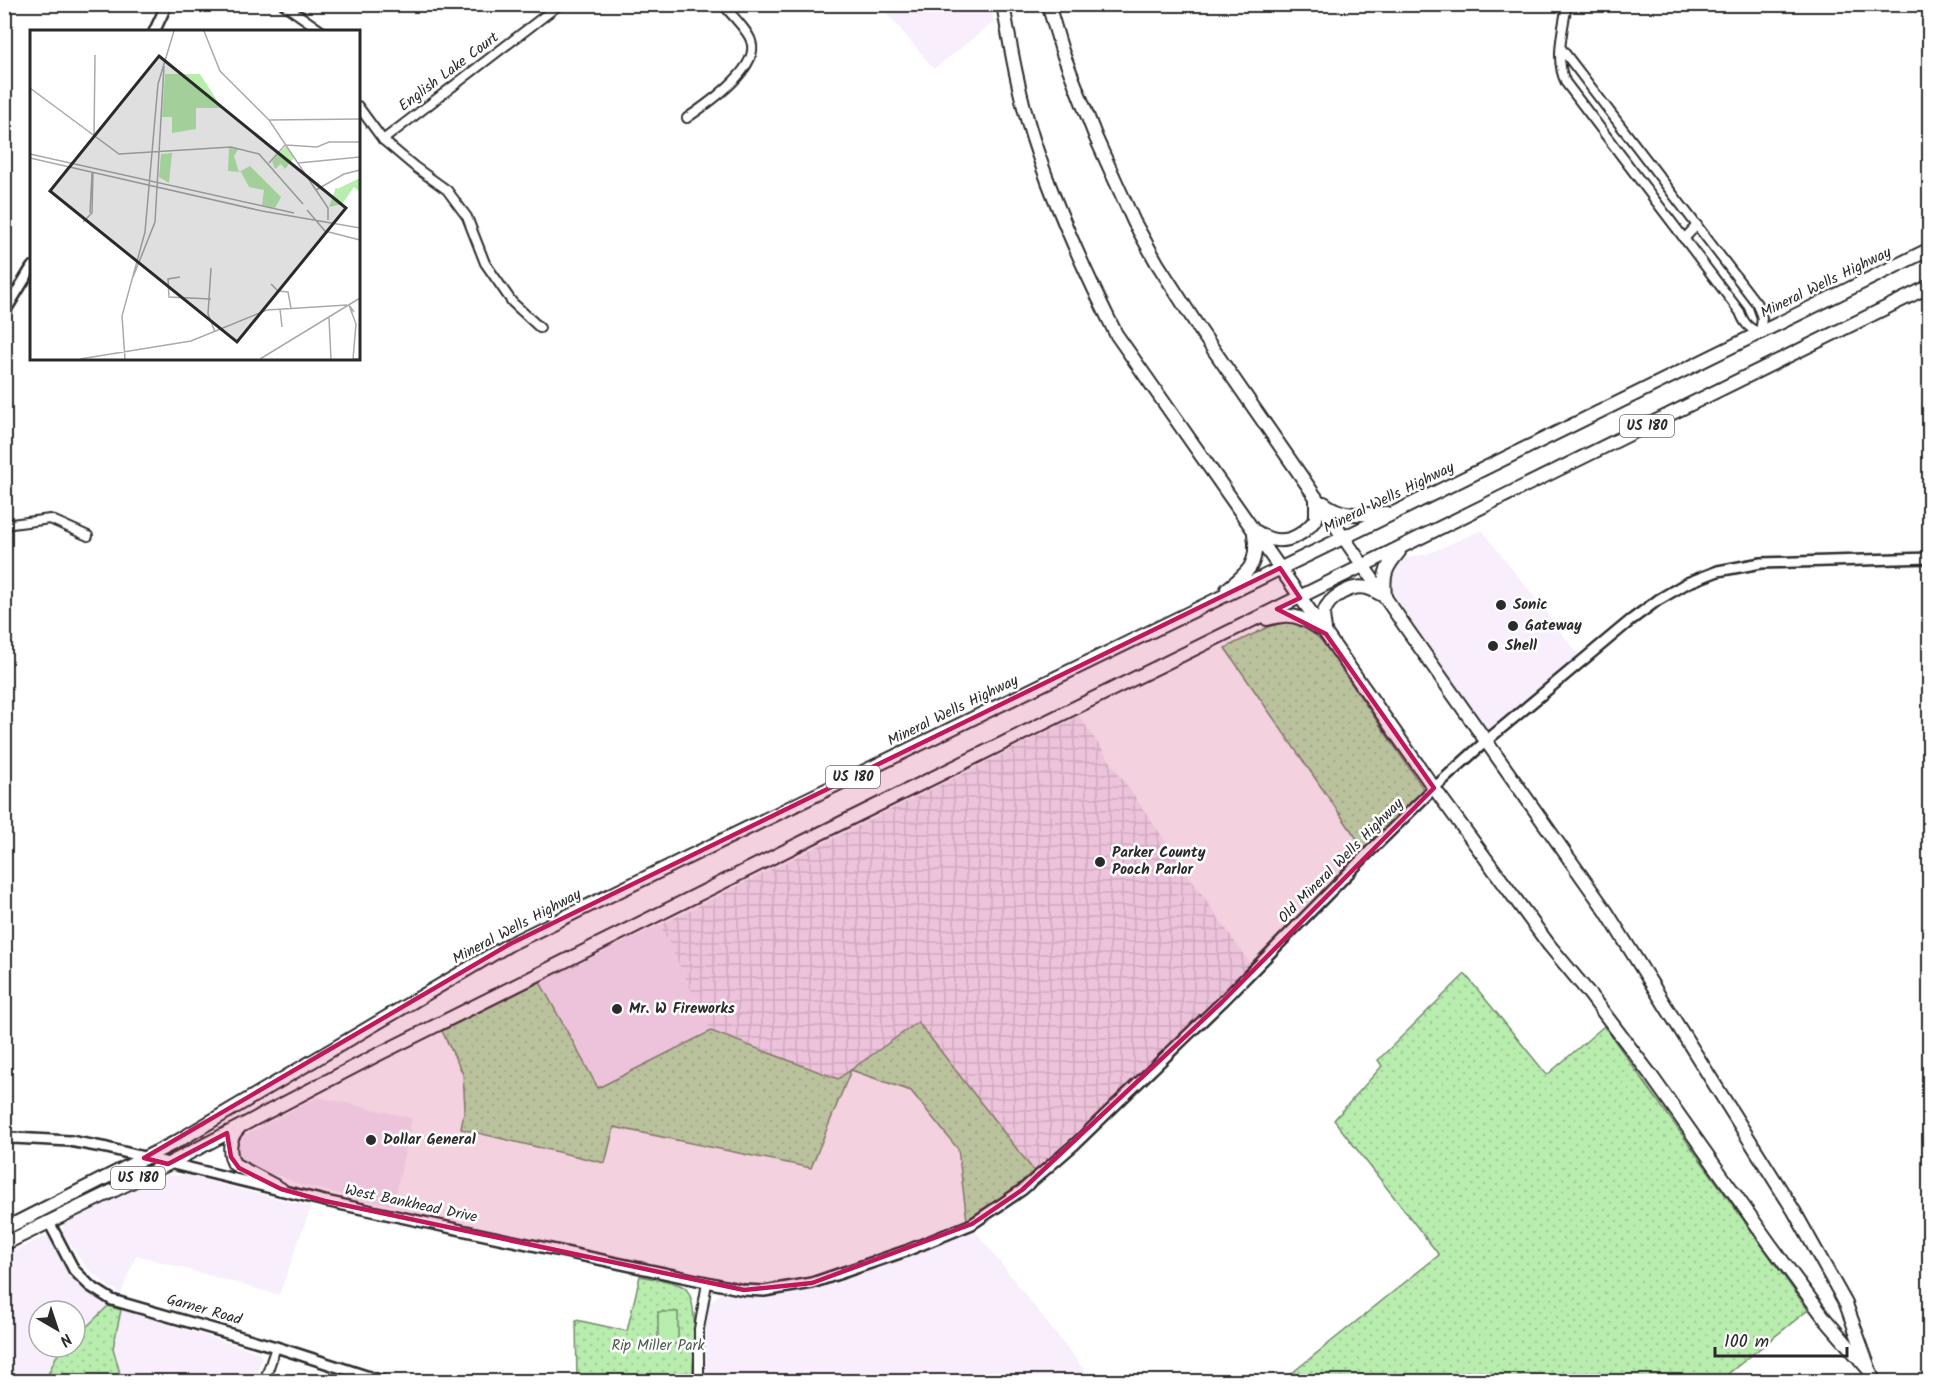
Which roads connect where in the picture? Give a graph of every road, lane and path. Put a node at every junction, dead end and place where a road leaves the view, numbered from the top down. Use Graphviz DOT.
graph roads {
  1 [pos="166,4"];
  2 [pos="283,4"];
  3 [pos="560,4"];
  4 [pos="723,4"];
  5 [pos="1003,4"];
  6 [pos="1048,4"];
  7 [pos="1567,4"];
  8 [pos="155,30"];
  9 [pos="320,30"];
  10 [pos="1561,48"];
  11 [pos="360,109"];
  12 [pos="687,118"];
  13 [pos="383,140"];
  14 [pos="1697,225"];
  15 [pos="1684,239"];
  16 [pos="1929,249"];
  17 [pos="30,270"];
  18 [pos="1929,286"];
  19 [pos="4,313"];
  20 [pos="540,328"];
  21 [pos="1760,333"];
  22 [pos="1316,497"];
  23 [pos="1396,512"];
  24 [pos="4,525"];
  25 [pos="1253,530"];
  26 [pos="88,536"];
  27 [pos="1344,537"];
  28 [pos="1404,546"];
  29 [pos="1929,558"];
  30 [pos="1364,566"];
  31 [pos="1280,568"];
  32 [pos="1385,597"];
  33 [pos="1300,598"];
  34 [pos="1211,602"];
  35 [pos="1246,624"];
  36 [pos="1326,634"];
  37 [pos="1486,741"];
  38 [pos="1434,788"];
  39 [pos="241,1126"];
  40 [pos="4,1139"];
  41 [pos="144,1158"];
  42 [pos="168,1164"];
  43 [pos="281,1189"];
  44 [pos="49,1222"];
  45 [pos="4,1228"];
  46 [pos="4,1244"];
  47 [pos="707,1283"];
  48 [pos="812,1283"];
  49 [pos="276,1347"];
  50 [pos="1869,1370"];
  51 [pos="264,1382"];
  52 [pos="385,1382"];
  53 [pos="699,1382"];
  54 [pos="1874,1382"];
  1 -- 8 [label="street"];
  2 -- 9 [label="street"];
  3 -- 13 [label="street, English Lake Court"];
  4 -- 12 [label="street"];
  5 -- 25 [label="main road"];
  6 -- 22 [label="main road"];
  7 -- 10 [label="street"];
  10 -- 14 [label="street"];
  10 -- 15 [label="street"];
  11 -- 13 [label="street"];
  13 -- 20 [label="street"];
  14 -- 15 [label="street"];
  14 -- 21 [label="street"];
  15 -- 21 [label="street"];
  16 -- 21 [label="main road, Mineral Wells Highway / US 180"];
  17 -- 19 [label="street"];
  18 -- 28 [label="main road, US 180"];
  21 -- 23 [label="main road, Mineral Wells Highway / US 180"];
  22 -- 23 [label="main road"];
  22 -- 25 [label="main road"];
  22 -- 27 [label="main road"];
  23 -- 27 [label="main road, Mineral Wells Highway / US 180"];
  24 -- 26 [label="street"];
  25 -- 31 [label="main road"];
  25 -- 34 [label="main road"];
  27 -- 30 [label="main road"];
  27 -- 31 [label="main road, Mineral Wells Highway / US 180"];
  28 -- 30 [label="main road, US 180"];
  28 -- 32 [label="main road"];
  29 -- 37 [label="street, Old Mineral Wells Highway"];
  30 -- 32 [label="main road"];
  30 -- 33 [label="main road, US 180"];
  31 -- 33 [label="main road"];
  31 -- 34 [label="main road, Mineral Wells Highway / US 180"];
  32 -- 36 [label="main road"];
  32 -- 37 [label="main road"];
  33 -- 35 [label="main road, US 180"];
  33 -- 36 [label="main road"];
  34 -- 41 [label="main road, Mineral Wells Highway / US 180"];
  35 -- 36 [label="main road"];
  35 -- 39 [label="main road, US 180"];
  36 -- 38 [label="main road"];
  37 -- 38 [label="street, Old Mineral Wells Highway"];
  37 -- 50 [label="main road"];
  38 -- 48 [label="street, Old Mineral Wells Highway"];
  38 -- 50 [label="main road"];
  39 -- 42 [label="main road, US 180"];
  39 -- 43 [label="main road"];
  40 -- 41 [label="street, West Bankhead Drive"];
  41 -- 42 [label="street, West Bankhead Drive"];
  41 -- 45 [label="main road, Mineral Wells Highway / US 180"];
  42 -- 43 [label="street, West Bankhead Drive"];
  42 -- 44 [label="main road, US 180"];
  43 -- 47 [label="street, West Bankhead Drive"];
  44 -- 46 [label="main road, US 180"];
  44 -- 49 [label="street, Garner Road"];
  47 -- 48 [label="street, West Bankhead Drive"];
  47 -- 53 [label="street"];
  49 -- 51 [label="street"];
  49 -- 52 [label="street, Garner Road"];
  50 -- 54 [label="main road"];
}
